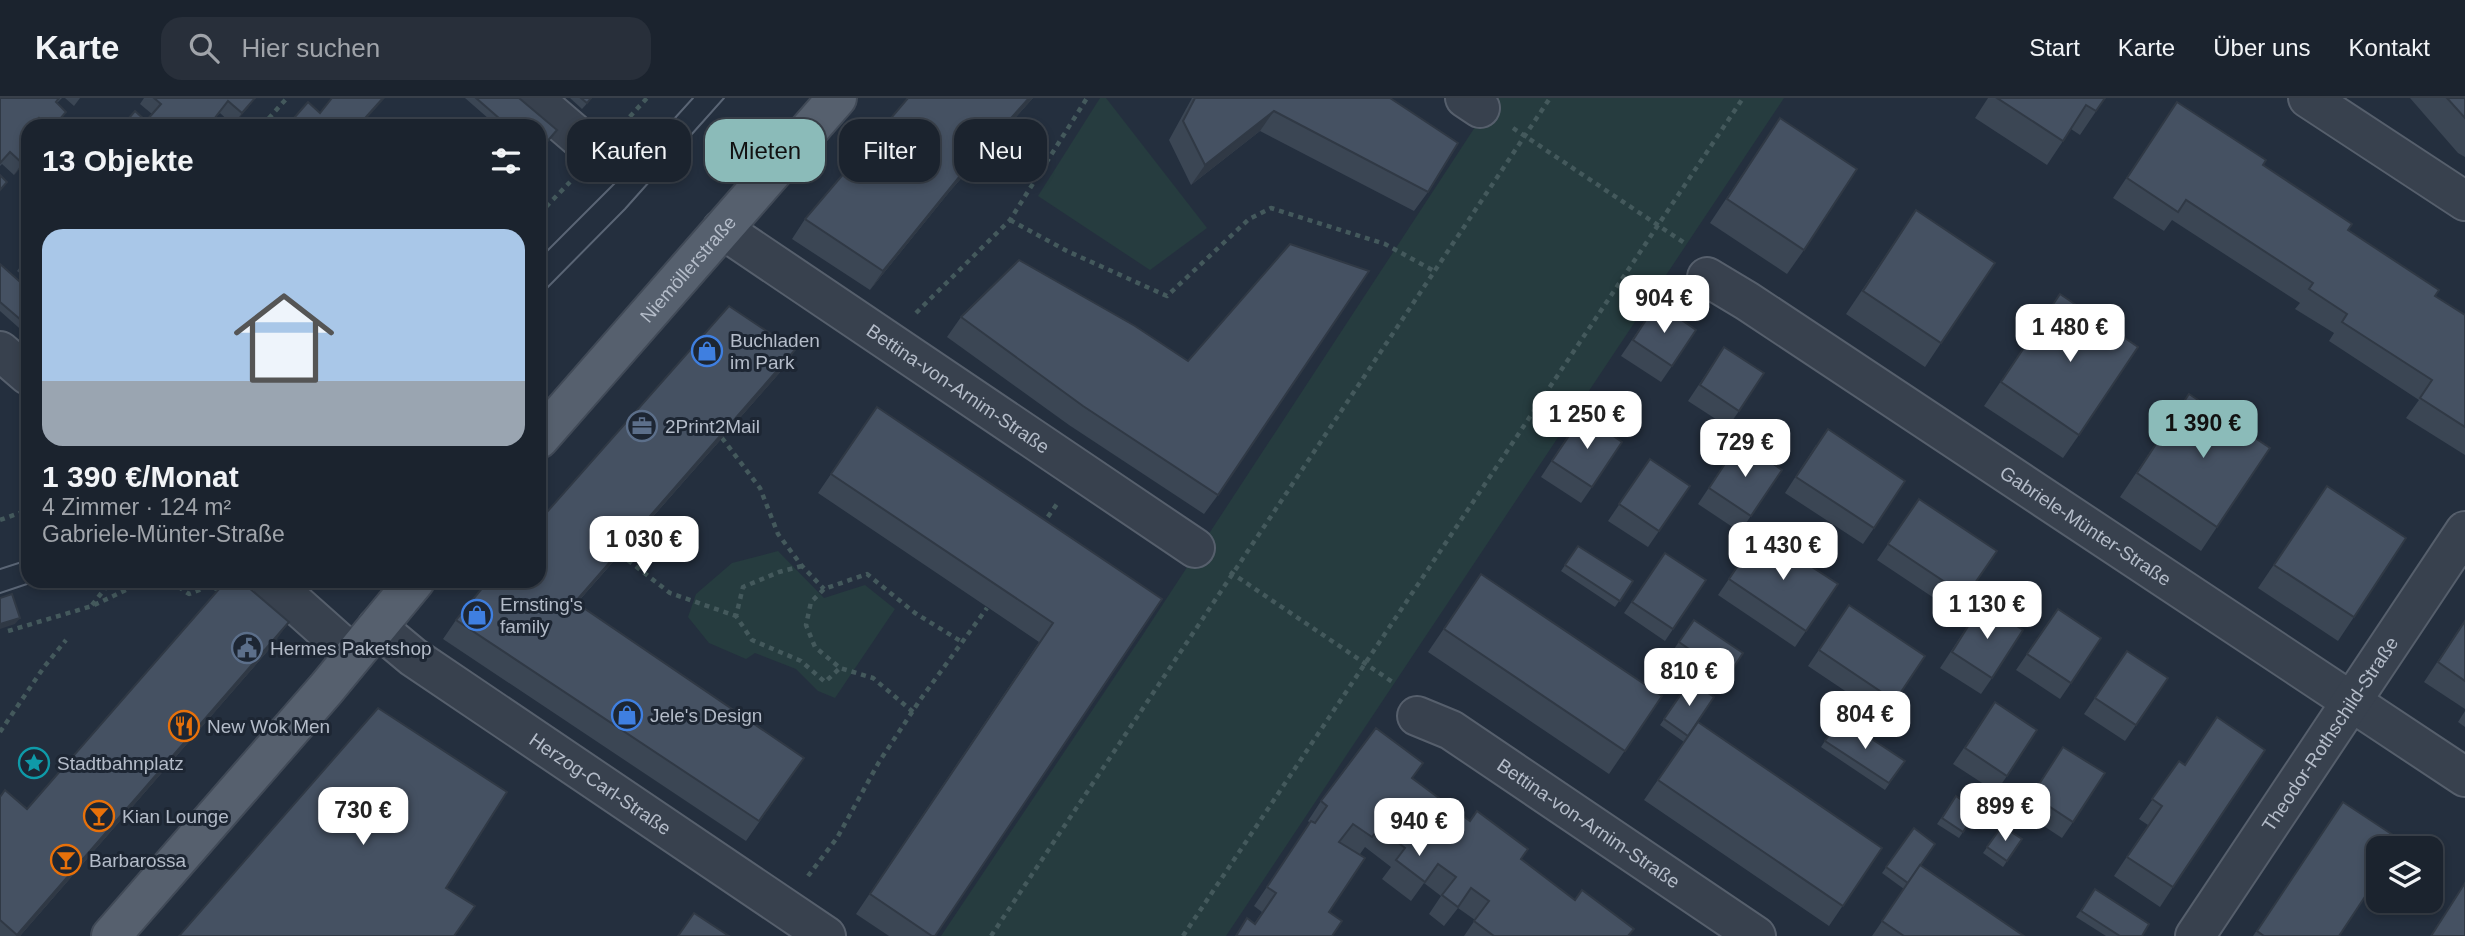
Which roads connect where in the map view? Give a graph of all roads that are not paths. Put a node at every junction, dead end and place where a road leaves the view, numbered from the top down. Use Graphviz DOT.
graph roads {
  1 [pos="533,98"];
  2 [pos="837,98"];
  3 [pos="2308,98"];
  4 [pos="567,127"];
  5 [pos="2465,201"];
  6 [pos="722,229"];
  7 [pos="1707,277"];
  8 [pos="0,351"];
  9 [pos="21,369"];
  10 [pos="546,431"];
  11 [pos="2465,531"];
  12 [pos="1195,548"];
  13 [pos="281,588"];
  14 [pos="409,588"];
  15 [pos="365,641"];
  16 [pos="2351,701"];
  17 [pos="1417,716"];
  18 [pos="2465,777"];
  19 [pos="111,936"];
  20 [pos="826,936"];
  21 [pos="1756,936"];
  22 [pos="2195,936"];
  1 -- 4 [label="street"];
  2 -- 6 [label="main road, Niemöllerstraße"];
  3 -- 5 [label="street"];
  6 -- 10 [label="main road, Niemöllerstraße"];
  6 -- 12 [label="street, Bettina-von-Arnim-Straße"];
  7 -- 16 [label="street, Gabriele-Münter-Straße"];
  8 -- 9 [label="street"];
  11 -- 16 [label="street, Theodor-Rothschild-Straße"];
  13 -- 15 [label="street, Herzog-Carl-Straße"];
  14 -- 15 [label="main road"];
  15 -- 19 [label="main road"];
  15 -- 20 [label="street, Herzog-Carl-Straße"];
  16 -- 18 [label="street, Gabriele-Münter-Straße"];
  16 -- 22 [label="street, Theodor-Rothschild-Straße"];
  17 -- 21 [label="street, Bettina-von-Arnim-Straße"];
}
